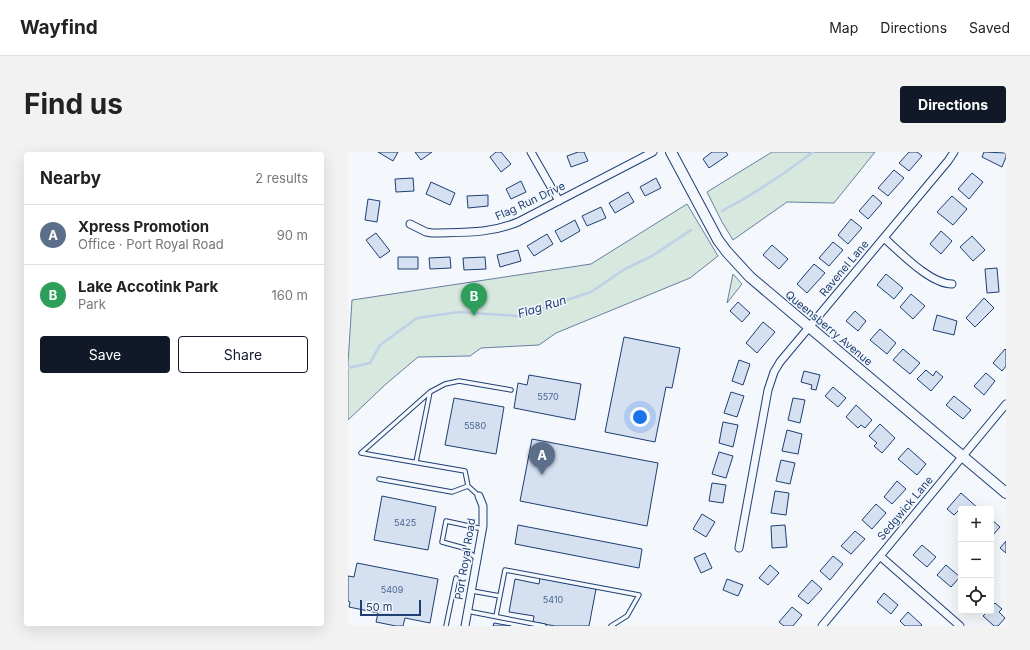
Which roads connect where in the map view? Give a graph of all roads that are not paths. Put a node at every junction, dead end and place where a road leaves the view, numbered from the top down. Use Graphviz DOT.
graph roads {
  1 [pos="531,152"];
  2 [pos="653,152"];
  3 [pos="672,152"];
  4 [pos="954,152"];
  5 [pos="559,201"];
  6 [pos="410,224"];
  7 [pos="884,238"];
  8 [pos="952,284"];
  9 [pos="809,327"];
  10 [pos="511,390"];
  11 [pos="430,392"];
  12 [pos="1006,404"];
  13 [pos="963,456"];
  14 [pos="416,462"];
  15 [pos="379,479"];
  16 [pos="468,486"];
  17 [pos="1006,493"];
  18 [pos="479,496"];
  19 [pos="483,529"];
  20 [pos="739,548"];
  21 [pos="880,556"];
  22 [pos="477,558"];
  23 [pos="456,578"];
  24 [pos="471,591"];
  25 [pos="500,596"];
  26 [pos="468,611"];
  27 [pos="496,616"];
  28 [pos="446,626"];
  29 [pos="465,626"];
  30 [pos="544,626"];
  31 [pos="611,626"];
  32 [pos="822,626"];
  33 [pos="960,626"];
  1 -- 5 [label="street"];
  2 -- 5 [label="street, Flag Run Drive"];
  3 -- 9 [label="street, Queensberry Avenue"];
  4 -- 7 [label="street, Ravenel Lane"];
  5 -- 6 [label="street, Flag Run Drive"];
  7 -- 8 [label="street"];
  7 -- 9 [label="street, Ravenel Lane"];
  9 -- 13 [label="street, Queensberry Avenue"];
  9 -- 20 [label="street, Ravenel Lane"];
  10 -- 11 [label="lane"];
  11 -- 14 [label="lane"];
  11 -- 14 [label="lane"];
  12 -- 13 [label="street, Sedgwick Lane"];
  13 -- 17 [label="street, Queensberry Avenue"];
  13 -- 21 [label="street, Sedgwick Lane"];
  14 -- 16 [label="lane"];
  15 -- 16 [label="lane"];
  16 -- 18 [label="lane"];
  18 -- 19 [label="street, Port Royal Road"];
  19 -- 22 [label="street, Port Royal Road"];
  19 -- 22 [label="lane"];
  21 -- 32 [label="street, Sedgwick Lane"];
  21 -- 33 [label="street"];
  22 -- 24 [label="street, Port Royal Road"];
  23 -- 28 [label="lane"];
  24 -- 25 [label="lane"];
  24 -- 26 [label="street, Port Royal Road"];
  25 -- 27 [label="lane"];
  25 -- 31 [label="lane"];
  26 -- 27 [label="lane"];
  26 -- 29 [label="street, Port Royal Road"];
  27 -- 30 [label="lane"];
}
